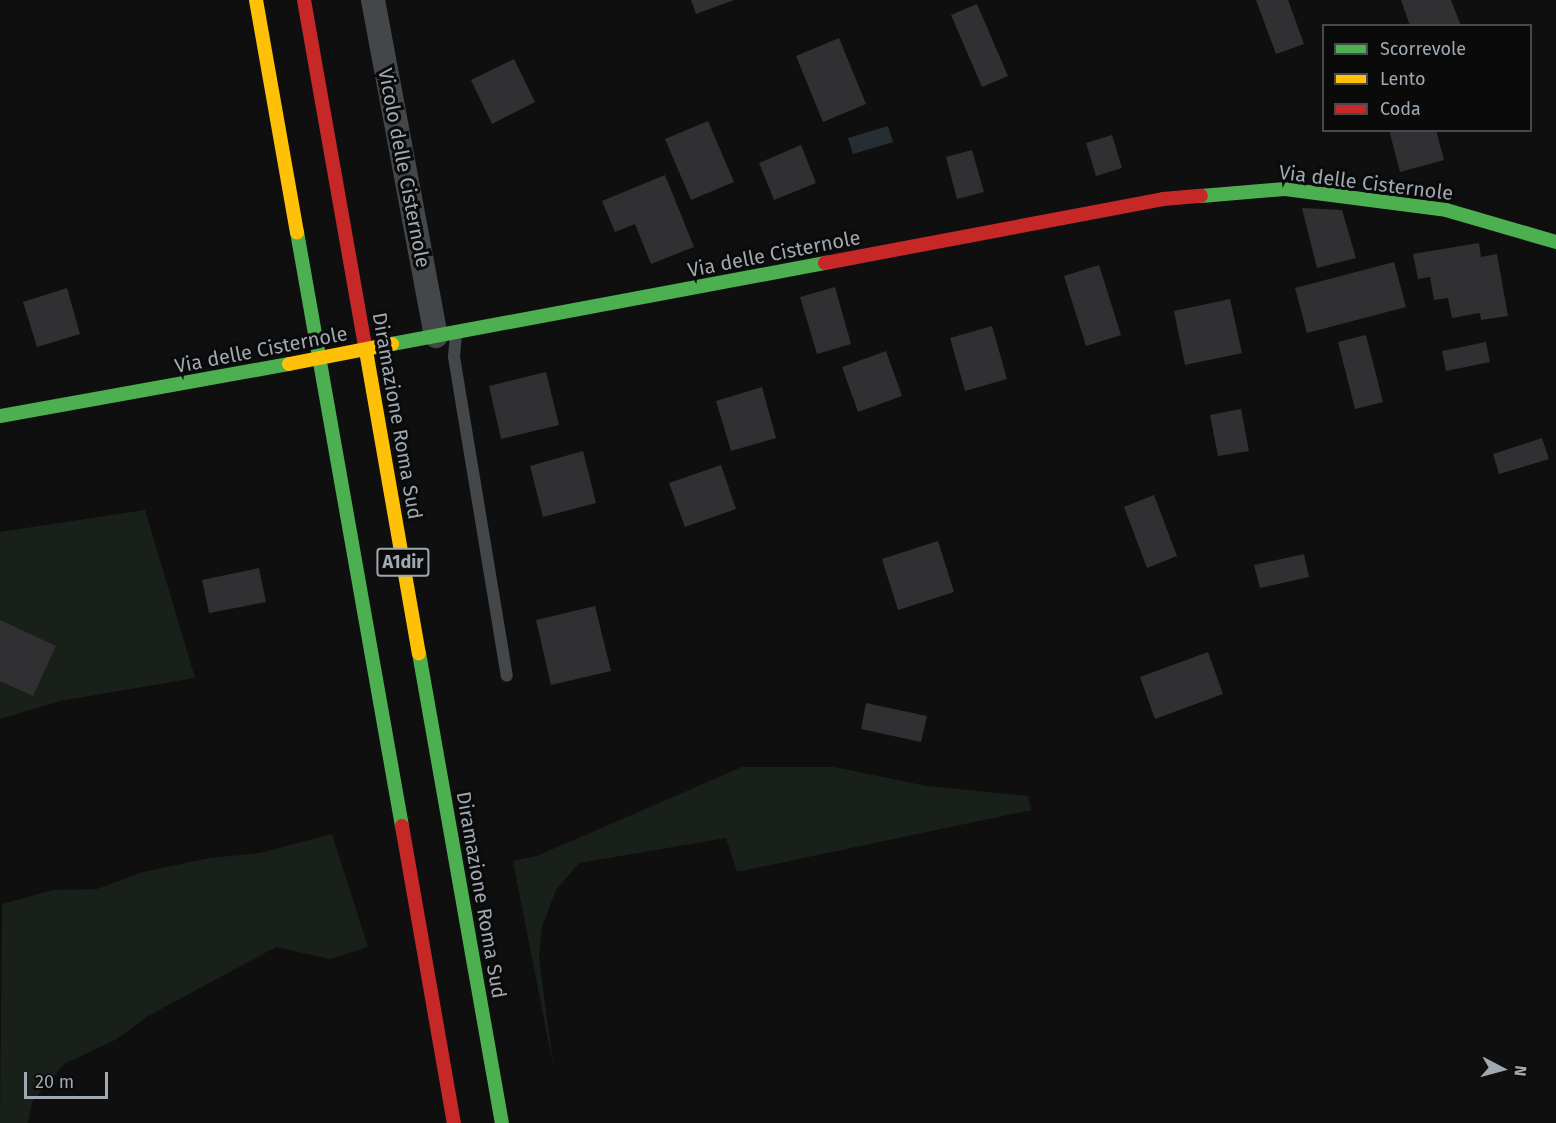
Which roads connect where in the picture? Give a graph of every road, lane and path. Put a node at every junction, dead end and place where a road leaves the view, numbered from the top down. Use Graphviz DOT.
graph roads {
  1 [pos="256,0"];
  2 [pos="304,0"];
  3 [pos="373,0"];
  4 [pos="1556,242"];
  5 [pos="446,335"];
  6 [pos="0,416"];
  7 [pos="507,676"];
  8 [pos="454,1123"];
  9 [pos="502,1123"];
  1 -- 8 [label="main road, A1dir"];
  2 -- 9 [label="main road, Diramazione Roma Sud / A1dir"];
  3 -- 5 [label="street, Vicolo delle Cisternole"];
  4 -- 5 [label="main road, Via delle Cisternole"];
  5 -- 6 [label="main road, Via delle Cisternole, bridge"];
  5 -- 7 [label="lane"];
}
